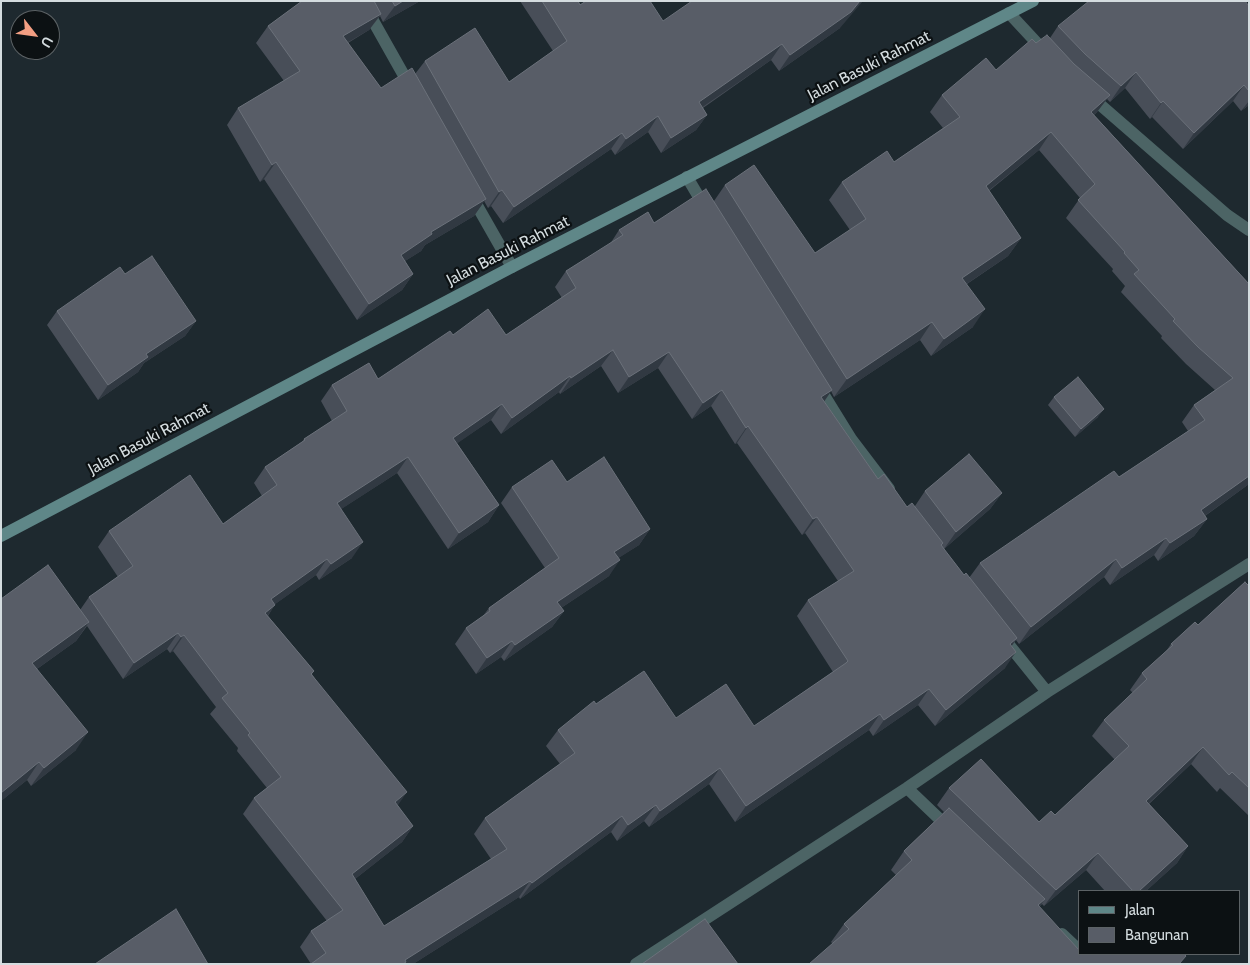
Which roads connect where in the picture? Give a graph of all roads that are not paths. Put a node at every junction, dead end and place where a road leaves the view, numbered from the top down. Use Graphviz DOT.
graph roads {
  1 [pos="362,1"];
  2 [pos="1033,1"];
  3 [pos="1009,13"];
  4 [pos="1054,62"];
  5 [pos="1082,89"];
  6 [pos="415,96"];
  7 [pos="687,177"];
  8 [pos="464,181"];
  9 [pos="713,219"];
  10 [pos="1249,230"];
  11 [pos="512,267"];
  12 [pos="808,371"];
  13 [pos="898,501"];
  14 [pos="1,536"];
  15 [pos="1249,564"];
  16 [pos="998,632"];
  17 [pos="1047,692"];
  18 [pos="908,788"];
  19 [pos="957,836"];
  20 [pos="1050,923"];
  21 [pos="1078,949"];
  22 [pos="636,964"];
  1 -- 6 [label="street"];
  2 -- 3 [label="main road, Jalan Basuki Rahmat"];
  3 -- 4 [label="street"];
  3 -- 7 [label="main road, Jalan Basuki Rahmat"];
  5 -- 10 [label="street"];
  7 -- 9 [label="street"];
  7 -- 11 [label="main road, Jalan Basuki Rahmat"];
  8 -- 11 [label="street"];
  11 -- 14 [label="main road, Jalan Basuki Rahmat"];
  12 -- 13 [label="street"];
  15 -- 17 [label="street"];
  16 -- 17 [label="street"];
  17 -- 18 [label="street"];
  18 -- 19 [label="street"];
  18 -- 22 [label="street"];
  20 -- 21 [label="street"];
}
